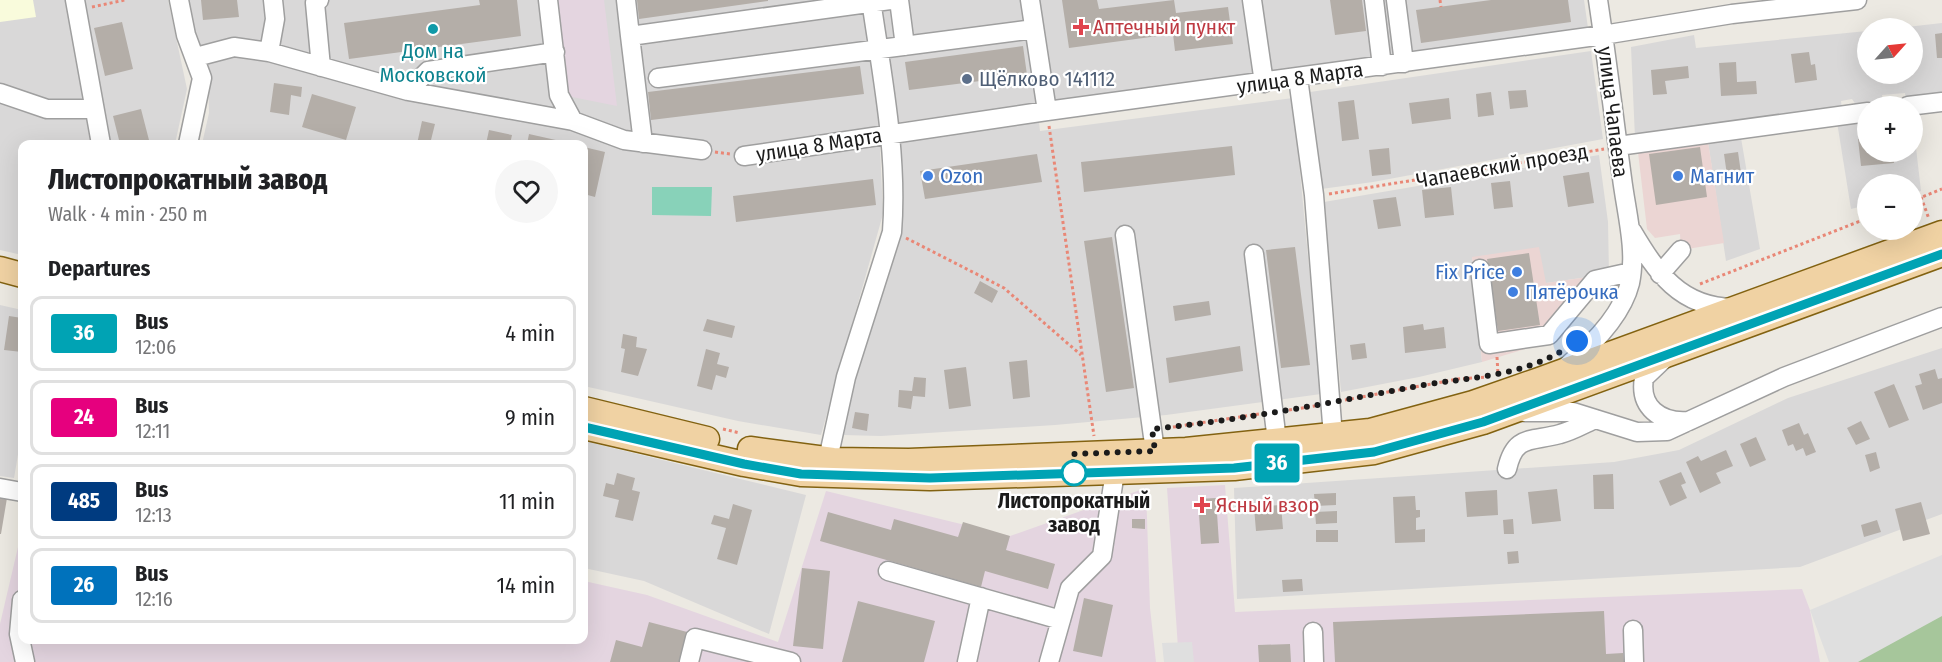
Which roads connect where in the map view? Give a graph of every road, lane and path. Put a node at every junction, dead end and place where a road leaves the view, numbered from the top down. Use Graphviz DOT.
graph roads {
  1 [pos="125,0"];
  2 [pos="178,0"];
  3 [pos="273,0"];
  4 [pos="320,0"];
  5 [pos="548,0"];
  6 [pos="626,0"];
  7 [pos="890,0"];
  8 [pos="899,0"];
  9 [pos="1030,0"];
  10 [pos="1252,0"];
  11 [pos="1374,0"];
  12 [pos="1396,0"];
  13 [pos="1440,0"];
  14 [pos="1598,0"];
  15 [pos="1857,0"];
  16 [pos="871,1"];
  17 [pos="76,5"];
  18 [pos="1441,7"];
  19 [pos="1034,29"];
  20 [pos="1603,35"];
  21 [pos="630,36"];
  22 [pos="905,46"];
  23 [pos="879,50"];
  24 [pos="269,52"];
  25 [pos="555,52"];
  26 [pos="196,57"];
  27 [pos="1404,63"];
  28 [pos="1382,66"];
  29 [pos="321,67"];
  30 [pos="658,78"];
  31 [pos="1298,78"];
  32 [pos="1263,83"];
  33 [pos="408,91"];
  34 [pos="0,93"];
  35 [pos="1942,102"];
  36 [pos="1923,104"];
  37 [pos="94,109"];
  38 [pos="1047,111"];
  39 [pos="1857,114"];
  40 [pos="573,121"];
  41 [pos="890,134"];
  42 [pos="100,140"];
  43 [pos="189,140"];
  44 [pos="643,142"];
  45 [pos="702,150"];
  46 [pos="1609,151"];
  47 [pos="744,156"];
  48 [pos="1942,189"];
  49 [pos="1314,195"];
  50 [pos="1923,196"];
  51 [pos="1923,201"];
  52 [pos="1857,222"];
  53 [pos="1628,224"];
  54 [pos="1936,227"];
  55 [pos="892,232"];
  56 [pos="1125,235"];
  57 [pos="1681,250"];
  58 [pos="1254,254"];
  59 [pos="1942,254"];
  60 [pos="0,269"];
  61 [pos="1480,269"];
  62 [pos="1631,272"];
  63 [pos="18,274"];
  64 [pos="1660,274"];
  65 [pos="0,286"];
  66 [pos="1693,287"];
  67 [pos="18,290"];
  68 [pos="1740,308"];
  69 [pos="1942,317"];
  70 [pos="1676,351"];
  71 [pos="1082,356"];
  72 [pos="1560,372"];
  73 [pos="1507,373"];
  74 [pos="1332,403"];
  75 [pos="588,410"];
  76 [pos="1274,412"];
  77 [pos="1514,412"];
  78 [pos="1595,419"];
  79 [pos="1696,420"];
  80 [pos="588,428"];
  81 [pos="723,429"];
  82 [pos="746,434"];
  83 [pos="1106,434"];
  84 [pos="1094,436"];
  85 [pos="1333,436"];
  86 [pos="1083,437"];
  87 [pos="1154,440"];
  88 [pos="1277,441"];
  89 [pos="828,459"];
  90 [pos="1507,469"];
  91 [pos="1115,472"];
  92 [pos="0,488"];
  93 [pos="18,491"];
  94 [pos="888,571"];
  95 [pos="981,597"];
  96 [pos="1061,620"];
  97 [pos="1633,630"];
  98 [pos="1313,633"];
  99 [pos="21,644"];
  100 [pos="25,662"];
  101 [pos="689,662"];
  102 [pos="791,662"];
  103 [pos="967,662"];
  104 [pos="1049,662"];
  105 [pos="1314,662"];
  106 [pos="1634,662"];
  1 -- 17 [label="path"];
  2 -- 26 [label="street"];
  3 -- 24 [label="street"];
  4 -- 29 [label="street"];
  5 -- 25 [label="street"];
  6 -- 21 [label="street"];
  7 -- 16 [label="street"];
  8 -- 22 [label="street"];
  9 -- 19 [label="street"];
  10 -- 32 [label="street"];
  11 -- 28 [label="street"];
  12 -- 27 [label="street"];
  13 -- 18 [label="path"];
  14 -- 20 [label="street, улица Чапаева"];
  15 -- 20 [label="street, улица 8 Марта"];
  16 -- 21 [label="street"];
  16 -- 23 [label="street"];
  17 -- 37 [label="street"];
  19 -- 22 [label="street"];
  19 -- 38 [label="street"];
  20 -- 27 [label="street, улица 8 Марта"];
  20 -- 46 [label="street, улица Чапаева"];
  21 -- 44 [label="street"];
  22 -- 23 [label="street"];
  23 -- 30 [label="street"];
  23 -- 41 [label="street"];
  24 -- 26 [label="street"];
  24 -- 29 [label="street"];
  25 -- 33 [label="street"];
  25 -- 40 [label="street"];
  26 -- 43 [label="street"];
  27 -- 28 [label="street, улица 8 Марта"];
  28 -- 31 [label="street, улица 8 Марта"];
  29 -- 33 [label="street"];
  31 -- 32 [label="street, улица 8 Марта"];
  31 -- 49 [label="street"];
  32 -- 38 [label="street, улица 8 Марта"];
  33 -- 40 [label="street"];
  34 -- 37 [label="street"];
  35 -- 36 [label="street"];
  37 -- 42 [label="street"];
  38 -- 41 [label="street, улица 8 Марта"];
  38 -- 71 [label="path"];
  39 -- 46 [label="street, Чапаевский проезд"];
  40 -- 44 [label="street"];
  41 -- 47 [label="street, улица 8 Марта"];
  41 -- 55 [label="street"];
  44 -- 45 [label="street"];
  45 -- 47 [label="path"];
  46 -- 49 [label="path, Чапаевский проезд"];
  46 -- 53 [label="street, улица Чапаева"];
  48 -- 50 [label="path"];
  49 -- 74 [label="street"];
  51 -- 54 [label="path"];
  52 -- 66 [label="path"];
  53 -- 62 [label="street, улица Чапаева"];
  53 -- 64 [label="street"];
  54 -- 68 [label="main road"];
  55 -- 71 [label="path"];
  55 -- 89 [label="street"];
  56 -- 87 [label="street"];
  57 -- 64 [label="street"];
  58 -- 76 [label="street"];
  59 -- 70 [label="main road"];
  60 -- 63 [label="main road"];
  61 -- 62 [label="street"];
  62 -- 72 [label="street"];
  64 -- 68 [label="street"];
  65 -- 67 [label="main road"];
  68 -- 72 [label="main road"];
  69 -- 79 [label="street"];
  70 -- 77 [label="main road"];
  70 -- 79 [label="street"];
  71 -- 84 [label="path"];
  72 -- 85 [label="main road"];
  73 -- 74 [label="path"];
  74 -- 76 [label="path"];
  74 -- 85 [label="street"];
  75 -- 89 [label="main road"];
  76 -- 87 [label="path"];
  76 -- 88 [label="street"];
  77 -- 78 [label="street"];
  77 -- 91 [label="main road"];
  78 -- 79 [label="street"];
  78 -- 90 [label="street"];
  80 -- 91 [label="main road"];
  81 -- 82 [label="path"];
  83 -- 84 [label="path"];
  84 -- 86 [label="path"];
  85 -- 88 [label="main road"];
  87 -- 88 [label="main road"];
  87 -- 89 [label="main road"];
  91 -- 96 [label="street"];
  92 -- 93 [label="street"];
  94 -- 95 [label="street"];
  95 -- 96 [label="street"];
  95 -- 103 [label="street"];
  96 -- 104 [label="street"];
  97 -- 106 [label="street"];
  98 -- 105 [label="street"];
  99 -- 100 [label="street"];
  101 -- 102 [label="street"];
}
